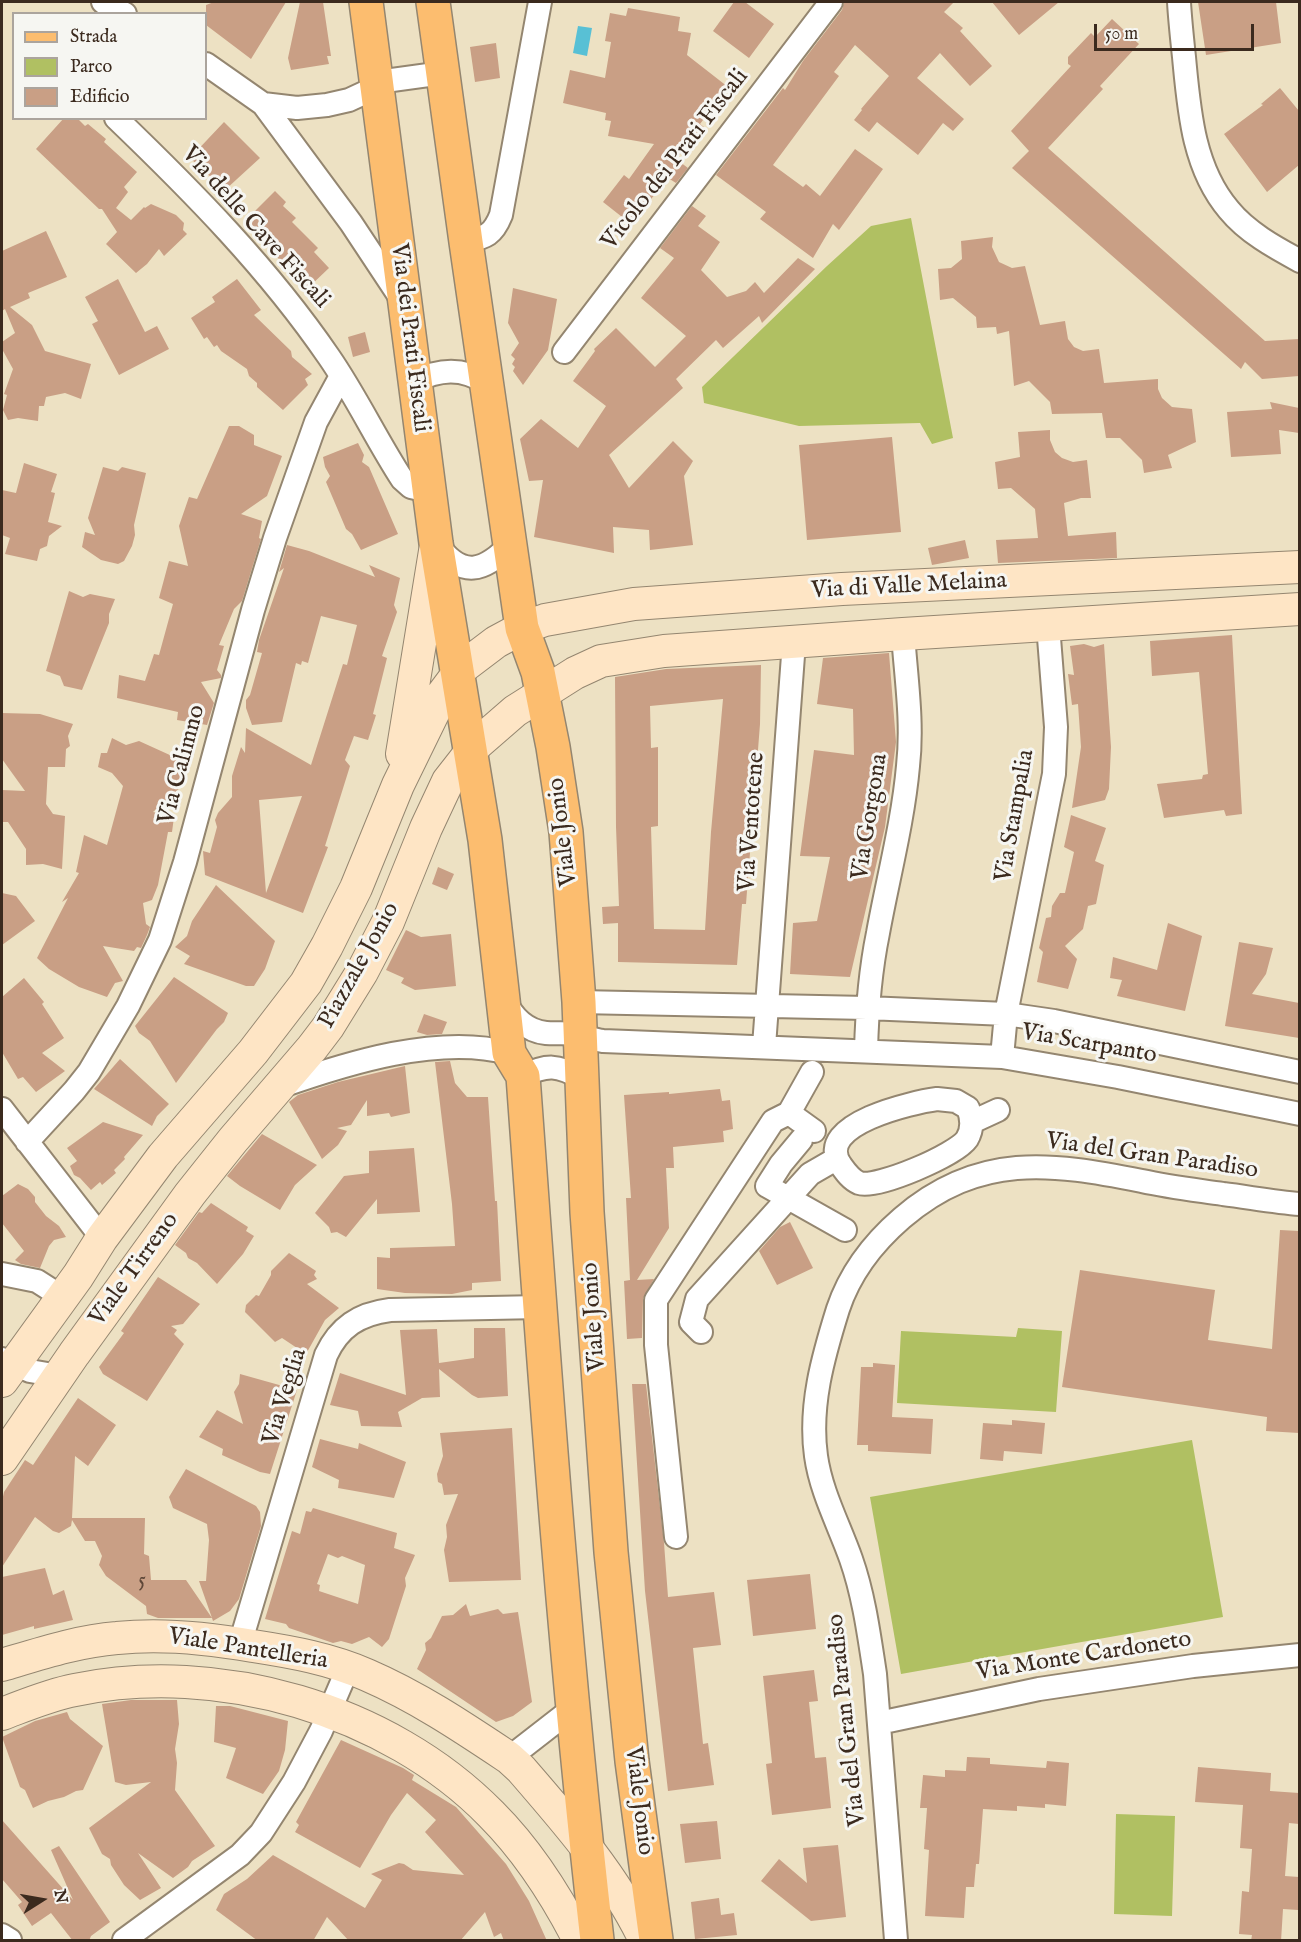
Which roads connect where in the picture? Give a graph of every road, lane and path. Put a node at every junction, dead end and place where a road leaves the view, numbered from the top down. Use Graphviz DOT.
graph roads {
  1 [pos="103,2"];
  2 [pos="366,2"];
  3 [pos="433,2"];
  4 [pos="540,2"];
  5 [pos="831,2"];
  6 [pos="1179,2"];
  7 [pos="121,12"];
  8 [pos="207,65"];
  9 [pos="443,73"];
  10 [pos="379,87"];
  11 [pos="263,104"];
  12 [pos="118,120"];
  13 [pos="480,235"];
  14 [pos="1299,261"];
  15 [pos="405,306"];
  16 [pos="564,352"];
  17 [pos="341,376"];
  18 [pos="414,382"];
  19 [pos="486,383"];
  20 [pos="429,491"];
  21 [pos="436,543"];
  22 [pos="511,544"];
  23 [pos="1299,567"];
  24 [pos="1299,609"];
  25 [pos="1048,625"];
  26 [pos="522,628"];
  27 [pos="903,634"];
  28 [pos="794,642"];
  29 [pos="457,674"];
  30 [pos="542,693"];
  31 [pos="470,753"];
  32 [pos="398,784"];
  33 [pos="504,999"];
  34 [pos="579,1002"];
  35 [pos="766,1005"];
  36 [pos="867,1008"];
  37 [pos="1006,1014"];
  38 [pos="580,1035"];
  39 [pos="764,1046"];
  40 [pos="866,1051"];
  41 [pos="253,1052"];
  42 [pos="1002,1057"];
  43 [pos="516,1064"];
  44 [pos="812,1072"];
  45 [pos="1299,1072"];
  46 [pos="581,1078"];
  47 [pos="278,1087"];
  48 [pos="2,1109"];
  49 [pos="998,1110"];
  50 [pos="789,1113"];
  51 [pos="1299,1114"];
  52 [pos="972,1122"];
  53 [pos="27,1142"];
  54 [pos="836,1158"];
  55 [pos="788,1198"];
  56 [pos="1299,1204"];
  57 [pos="845,1230"];
  58 [pos="102,1238"];
  59 [pos="2,1274"];
  60 [pos="62,1297"];
  61 [pos="540,1307"];
  62 [pos="701,1332"];
  63 [pos="5,1368"];
  64 [pos="59,1376"];
  65 [pos="2,1459"];
  66 [pos="676,1537"];
  67 [pos="240,1644"];
  68 [pos="1299,1655"];
  69 [pos="2,1665"];
  70 [pos="348,1668"];
  71 [pos="330,1710"];
  72 [pos="572,1710"];
  73 [pos="4,1711"];
  74 [pos="879,1723"];
  75 [pos="509,1758"];
  76 [pos="587,1849"];
  77 [pos="2,1935"];
  78 [pos="10,1941"];
  79 [pos="124,1941"];
  80 [pos="579,1941"];
  81 [pos="597,1941"];
  82 [pos="645,1941"];
  83 [pos="656,1941"];
  84 [pos="896,1941"];
  1 -- 7 [label="street"];
  2 -- 10 [label="main road, Via dei Prati Fiscali"];
  3 -- 9 [label="main road"];
  4 -- 13 [label="street"];
  5 -- 16 [label="street, Vicolo dei Prati Fiscali"];
  6 -- 14 [label="street"];
  8 -- 11 [label="street"];
  9 -- 10 [label="street"];
  9 -- 13 [label="main road"];
  10 -- 11 [label="street"];
  10 -- 15 [label="main road, Via dei Prati Fiscali"];
  11 -- 15 [label="street"];
  12 -- 17 [label="street, Via delle Cave Fiscali"];
  13 -- 19 [label="main road"];
  15 -- 18 [label="main road, Via dei Prati Fiscali"];
  17 -- 20 [label="street, Via delle Cave Fiscali"];
  17 -- 53 [label="street, Via Calimno"];
  18 -- 19 [label="street"];
  18 -- 20 [label="main road, Via dei Prati Fiscali"];
  19 -- 22 [label="main road"];
  20 -- 21 [label="main road, Via dei Prati Fiscali"];
  21 -- 22 [label="street"];
  21 -- 29 [label="main road, Via dei Prati Fiscali"];
  21 -- 32 [label="main road, Piazzale Jonio"];
  22 -- 26 [label="main road"];
  23 -- 26 [label="main road, Via di Valle Melaina"];
  24 -- 25 [label="main road, Via di Valle Melaina"];
  25 -- 27 [label="main road, Via di Valle Melaina"];
  25 -- 37 [label="street, Via Stampalia"];
  26 -- 29 [label="main road, Piazzale Jonio"];
  26 -- 30 [label="main road"];
  27 -- 28 [label="main road, Via di Valle Melaina"];
  27 -- 36 [label="street, Via Gorgona"];
  28 -- 30 [label="main road, Via di Valle Melaina"];
  28 -- 35 [label="street, Via Ventotene"];
  29 -- 31 [label="main road"];
  29 -- 32 [label="main road, Piazzale Jonio"];
  30 -- 31 [label="main road, Piazzale Jonio"];
  30 -- 34 [label="main road, Viale Jonio"];
  31 -- 33 [label="main road"];
  31 -- 47 [label="main road, Piazzale Jonio"];
  32 -- 41 [label="main road, Piazzale Jonio"];
  33 -- 38 [label="street, Via Scarpanto"];
  33 -- 43 [label="main road"];
  34 -- 35 [label="street, Via Scarpanto"];
  34 -- 38 [label="main road, Viale Jonio"];
  35 -- 36 [label="street, Via Scarpanto"];
  35 -- 39 [label="street, Via Ventotene"];
  36 -- 37 [label="street, Via Scarpanto"];
  36 -- 40 [label="street"];
  37 -- 42 [label="street, Via Stampalia"];
  37 -- 45 [label="street, Via Scarpanto"];
  38 -- 39 [label="street, Via Scarpanto"];
  38 -- 46 [label="main road, Viale Jonio"];
  39 -- 40 [label="street, Via Scarpanto"];
  40 -- 42 [label="street, Via Scarpanto"];
  41 -- 58 [label="main road, Viale Tirreno"];
  42 -- 51 [label="street, Via Scarpanto"];
  43 -- 46 [label="street"];
  43 -- 47 [label="street, Piazzale Jonio"];
  43 -- 61 [label="main road"];
  44 -- 50 [label="street"];
  46 -- 83 [label="main road, Viale Jonio"];
  47 -- 64 [label="main road, Viale Tirreno"];
  48 -- 53 [label="street"];
  49 -- 52 [label="street"];
  50 -- 55 [label="street"];
  50 -- 66 [label="street"];
  52 -- 54 [label="street"];
  52 -- 54 [label="street"];
  53 -- 58 [label="street"];
  54 -- 55 [label="street"];
  55 -- 57 [label="street"];
  55 -- 62 [label="street"];
  56 -- 74 [label="street, Via del Gran Paradiso"];
  58 -- 60 [label="main road, Viale Tirreno"];
  59 -- 60 [label="street"];
  60 -- 63 [label="main road, Viale Tirreno"];
  61 -- 67 [label="street, Via Veglia"];
  61 -- 72 [label="main road"];
  63 -- 64 [label="street"];
  64 -- 65 [label="main road, Viale Tirreno"];
  67 -- 69 [label="main road, Viale Pantelleria"];
  67 -- 70 [label="main road, Viale Pantelleria"];
  68 -- 74 [label="street, Via Monte Cardoneto"];
  70 -- 71 [label="street"];
  70 -- 75 [label="main road, Viale Pantelleria"];
  71 -- 73 [label="main road, Viale Pantelleria"];
  71 -- 79 [label="street"];
  71 -- 80 [label="main road, Viale Pantelleria"];
  72 -- 75 [label="street"];
  72 -- 76 [label="main road"];
  74 -- 84 [label="street, Via del Gran Paradiso"];
  75 -- 76 [label="main road, Viale Pantelleria"];
  76 -- 81 [label="main road"];
  76 -- 82 [label="main road, Viale Pantelleria"];
  77 -- 78 [label="street"];
}
